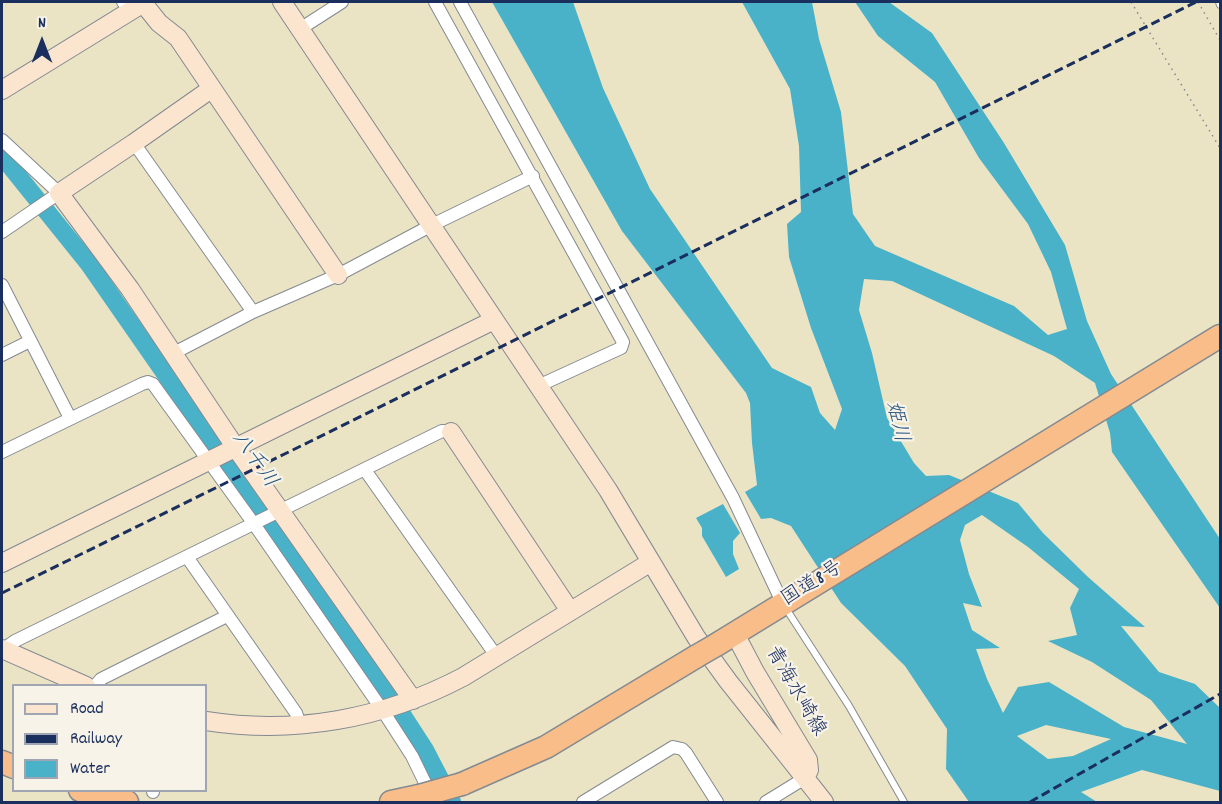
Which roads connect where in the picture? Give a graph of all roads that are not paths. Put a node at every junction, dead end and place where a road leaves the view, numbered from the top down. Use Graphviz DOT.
graph roads {
  1 [pos="282,2"];
  2 [pos="342,2"];
  3 [pos="435,2"];
  4 [pos="460,2"];
  5 [pos="135,4"];
  6 [pos="300,29"];
  7 [pos="211,88"];
  8 [pos="2,90"];
  9 [pos="2,140"];
  10 [pos="134,143"];
  11 [pos="532,176"];
  12 [pos="54,197"];
  13 [pos="432,225"];
  14 [pos="2,232"];
  15 [pos="338,275"];
  16 [pos="2,285"];
  17 [pos="253,312"];
  18 [pos="494,320"];
  19 [pos="1221,336"];
  20 [pos="30,341"];
  21 [pos="171,354"];
  22 [pos="2,355"];
  23 [pos="538,386"];
  24 [pos="70,418"];
  25 [pos="451,432"];
  26 [pos="236,448"];
  27 [pos="2,452"];
  28 [pos="209,462"];
  29 [pos="365,470"];
  30 [pos="280,511"];
  31 [pos="254,524"];
  32 [pos="187,557"];
  33 [pos="651,562"];
  34 [pos="2,563"];
  35 [pos="782,604"];
  36 [pos="570,611"];
  37 [pos="227,616"];
  38 [pos="724,640"];
  39 [pos="4,650"];
  40 [pos="497,657"];
  41 [pos="81,684"];
  42 [pos="97,684"];
  43 [pos="414,700"];
  44 [pos="383,711"];
  45 [pos="207,721"];
  46 [pos="300,724"];
  47 [pos="805,778"];
  48 [pos="88,792"];
  49 [pos="427,799"];
  50 [pos="127,802"];
  51 [pos="391,802"];
  52 [pos="583,802"];
  53 [pos="717,802"];
  54 [pos="766,802"];
  55 [pos="824,802"];
  56 [pos="904,802"];
  1 -- 6 [label="street"];
  2 -- 6 [label="street"];
  3 -- 11 [label="street"];
  4 -- 35 [label="street"];
  5 -- 7 [label="street"];
  5 -- 8 [label="street"];
  6 -- 13 [label="street"];
  7 -- 10 [label="street"];
  7 -- 15 [label="street"];
  9 -- 12 [label="street"];
  10 -- 12 [label="street"];
  10 -- 17 [label="street"];
  11 -- 13 [label="street"];
  11 -- 23 [label="street"];
  12 -- 14 [label="street"];
  12 -- 21 [label="street"];
  13 -- 15 [label="street"];
  13 -- 18 [label="street"];
  15 -- 17 [label="street"];
  16 -- 20 [label="street"];
  17 -- 21 [label="street"];
  18 -- 23 [label="street"];
  18 -- 26 [label="street"];
  19 -- 35 [label="highway, 国道8号"];
  20 -- 22 [label="street"];
  20 -- 24 [label="street"];
  21 -- 26 [label="street"];
  23 -- 33 [label="street"];
  24 -- 27 [label="street"];
  24 -- 28 [label="street"];
  25 -- 29 [label="street"];
  25 -- 36 [label="street"];
  26 -- 28 [label="street"];
  26 -- 30 [label="street"];
  28 -- 31 [label="street"];
  28 -- 34 [label="street"];
  29 -- 30 [label="street"];
  29 -- 40 [label="street"];
  30 -- 31 [label="street"];
  30 -- 43 [label="street"];
  31 -- 32 [label="street"];
  31 -- 44 [label="street"];
  32 -- 37 [label="street"];
  32 -- 39 [label="street"];
  33 -- 36 [label="street"];
  33 -- 47 [label="street"];
  35 -- 38 [label="highway, 国道8号"];
  35 -- 56 [label="lane"];
  36 -- 40 [label="street"];
  37 -- 42 [label="street"];
  37 -- 46 [label="street"];
  38 -- 47 [label="street, 青海水崎線"];
  38 -- 49 [label="highway, 国道8号, bridge"];
  39 -- 41 [label="street"];
  40 -- 43 [label="street"];
  43 -- 44 [label="street"];
  44 -- 46 [label="street"];
  44 -- 49 [label="street"];
  45 -- 46 [label="street"];
  47 -- 54 [label="street"];
  47 -- 55 [label="street"];
  48 -- 50 [label="highway"];
  49 -- 51 [label="highway, 国道8号"];
  52 -- 53 [label="street"];
}
